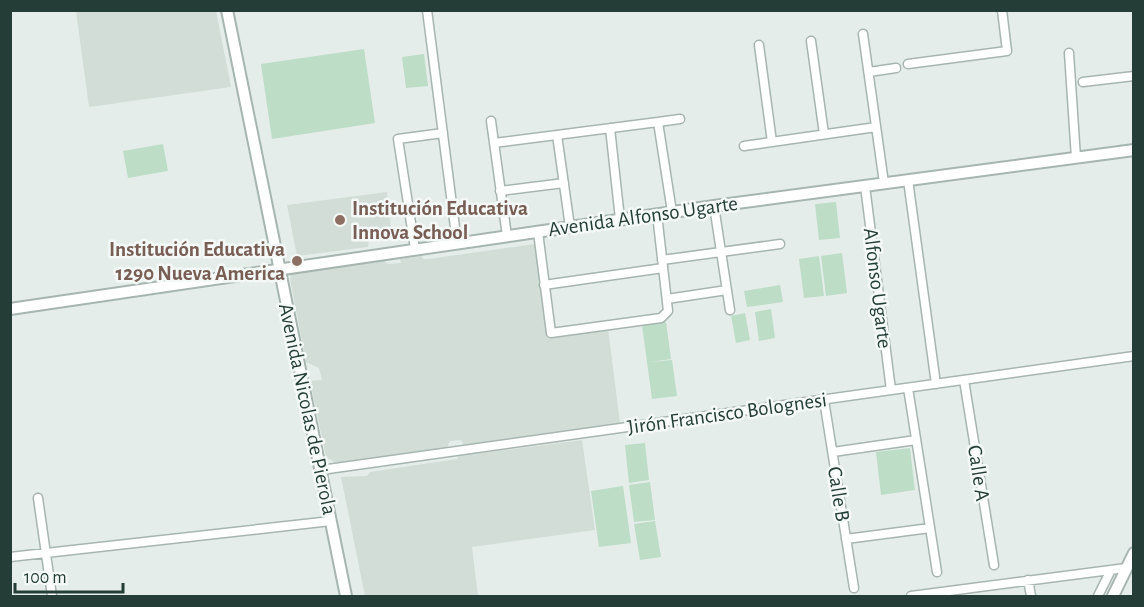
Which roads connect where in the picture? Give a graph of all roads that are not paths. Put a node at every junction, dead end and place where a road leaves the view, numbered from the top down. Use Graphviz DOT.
graph roads {
  1 [pos="226,10"];
  2 [pos="427,10"];
  3 [pos="1002,10"];
  4 [pos="863,33"];
  5 [pos="811,41"];
  6 [pos="759,45"];
  7 [pos="1069,53"];
  8 [pos="908,64"];
  9 [pos="896,68"];
  10 [pos="869,72"];
  11 [pos="1134,76"];
  12 [pos="1083,82"];
  13 [pos="680,119"];
  14 [pos="491,121"];
  15 [pos="658,122"];
  16 [pos="876,127"];
  17 [pos="610,128"];
  18 [pos="443,133"];
  19 [pos="824,134"];
  20 [pos="557,135"];
  21 [pos="772,142"];
  22 [pos="494,143"];
  23 [pos="744,146"];
  24 [pos="1134,150"];
  25 [pos="1076,158"];
  26 [pos="908,180"];
  27 [pos="564,183"];
  28 [pos="884,183"];
  29 [pos="865,186"];
  30 [pos="500,191"];
  31 [pos="714,206"];
  32 [pos="672,212"];
  33 [pos="657,214"];
  34 [pos="620,219"];
  35 [pos="570,227"];
  36 [pos="538,232"];
  37 [pos="507,236"];
  38 [pos="457,243"];
  39 [pos="780,244"];
  40 [pos="415,249"];
  41 [pos="721,252"];
  42 [pos="663,264"];
  43 [pos="279,270"];
  44 [pos="544,285"];
  45 [pos="727,290"];
  46 [pos="667,299"];
  47 [pos="10,309"];
  48 [pos="730,310"];
  49 [pos="1134,357"];
  50 [pos="964,380"];
  51 [pos="936,384"];
  52 [pos="908,388"];
  53 [pos="891,390"];
  54 [pos="824,399"];
  55 [pos="916,441"];
  56 [pos="833,452"];
  57 [pos="321,470"];
  58 [pos="38,498"];
  59 [pos="331,520"];
  60 [pos="930,528"];
  61 [pos="846,539"];
  62 [pos="1134,552"];
  63 [pos="45,553"];
  64 [pos="10,557"];
  65 [pos="994,565"];
  66 [pos="1126,568"];
  67 [pos="1111,570"];
  68 [pos="937,572"];
  69 [pos="1028,580"];
  70 [pos="854,588"];
  71 [pos="52,597"];
  72 [pos="346,597"];
  73 [pos="911,597"];
  74 [pos="1031,597"];
  75 [pos="1098,597"];
  76 [pos="1113,597"];
  1 -- 43 [label="street, Avenida Nicolas de Pierola"];
  2 -- 18 [label="street"];
  3 -- 8 [label="street"];
  4 -- 10 [label="street"];
  5 -- 19 [label="street"];
  6 -- 21 [label="street"];
  7 -- 25 [label="street"];
  9 -- 10 [label="street"];
  10 -- 16 [label="street"];
  11 -- 12 [label="street"];
  13 -- 15 [label="street"];
  14 -- 22 [label="street"];
  15 -- 17 [label="street"];
  15 -- 32 [label="street"];
  16 -- 19 [label="street"];
  16 -- 28 [label="street"];
  17 -- 20 [label="street"];
  17 -- 34 [label="street"];
  18 -- 38 [label="street"];
  18 -- 40 [label="street"];
  19 -- 21 [label="street"];
  20 -- 22 [label="street"];
  20 -- 27 [label="street"];
  21 -- 23 [label="street"];
  22 -- 30 [label="street"];
  24 -- 25 [label="street, Avenida Alfonso Ugarte"];
  25 -- 26 [label="street, Avenida Alfonso Ugarte"];
  26 -- 28 [label="street, Avenida Alfonso Ugarte"];
  26 -- 51 [label="street"];
  27 -- 30 [label="street"];
  27 -- 35 [label="street"];
  28 -- 29 [label="street, Avenida Alfonso Ugarte"];
  29 -- 31 [label="street, Avenida Alfonso Ugarte"];
  29 -- 53 [label="street, Alfonso Ugarte"];
  30 -- 37 [label="street"];
  31 -- 32 [label="street, Avenida Alfonso Ugarte"];
  31 -- 41 [label="street"];
  32 -- 33 [label="street, Avenida Alfonso Ugarte"];
  33 -- 34 [label="street, Avenida Alfonso Ugarte"];
  33 -- 42 [label="street"];
  34 -- 35 [label="street, Avenida Alfonso Ugarte"];
  35 -- 36 [label="street, Avenida Alfonso Ugarte"];
  36 -- 37 [label="street, Avenida Alfonso Ugarte"];
  36 -- 44 [label="street"];
  37 -- 38 [label="street, Avenida Alfonso Ugarte"];
  38 -- 40 [label="street, Avenida Alfonso Ugarte"];
  39 -- 41 [label="street"];
  40 -- 43 [label="street, Avenida Alfonso Ugarte"];
  41 -- 42 [label="street"];
  41 -- 45 [label="street"];
  42 -- 44 [label="street"];
  42 -- 46 [label="street"];
  43 -- 47 [label="street, Avenida Alfonso Ugarte"];
  43 -- 57 [label="street, Avenida Nicolas de Pierola"];
  44 -- 46 [label="street"];
  45 -- 46 [label="street"];
  45 -- 48 [label="street"];
  49 -- 50 [label="street, Jirón Francisco Bolognesi"];
  50 -- 51 [label="street, Jirón Francisco Bolognesi"];
  50 -- 65 [label="street, Calle A"];
  51 -- 52 [label="street, Jirón Francisco Bolognesi"];
  52 -- 53 [label="street, Jirón Francisco Bolognesi"];
  52 -- 55 [label="street"];
  53 -- 54 [label="street, Jirón Francisco Bolognesi"];
  54 -- 56 [label="street, Calle B"];
  54 -- 57 [label="street, Jirón Francisco Bolognesi"];
  55 -- 56 [label="street"];
  55 -- 60 [label="street"];
  56 -- 61 [label="street, Calle B"];
  57 -- 59 [label="street, Avenida Nicolas de Pierola"];
  58 -- 63 [label="street"];
  59 -- 63 [label="street"];
  59 -- 72 [label="street, Avenida Nicolas de Pierola"];
  60 -- 61 [label="street"];
  60 -- 68 [label="street"];
  61 -- 70 [label="street, Calle B"];
  62 -- 66 [label="street"];
  63 -- 64 [label="street"];
  63 -- 71 [label="street"];
  66 -- 67 [label="street"];
  66 -- 76 [label="street"];
  67 -- 69 [label="street"];
  67 -- 75 [label="street"];
  69 -- 73 [label="street"];
  69 -- 74 [label="street"];
}
